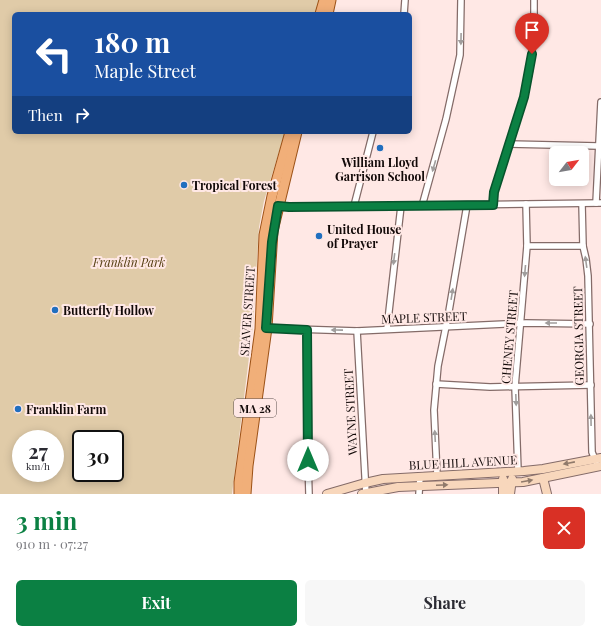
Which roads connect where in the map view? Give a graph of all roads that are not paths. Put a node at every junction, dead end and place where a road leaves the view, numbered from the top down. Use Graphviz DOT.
graph roads {
  1 [pos="324,0"];
  2 [pos="331,0"];
  3 [pos="405,0"];
  4 [pos="461,0"];
  5 [pos="534,0"];
  6 [pos="321,12"];
  7 [pos="328,12"];
  8 [pos="404,12"];
  9 [pos="601,102"];
  10 [pos="290,134"];
  11 [pos="296,134"];
  12 [pos="372,134"];
  13 [pos="509,144"];
  14 [pos="598,146"];
  15 [pos="598,203"];
  16 [pos="526,204"];
  17 [pos="582,204"];
  18 [pos="274,205"];
  19 [pos="467,205"];
  20 [pos="493,205"];
  21 [pos="354,206"];
  22 [pos="401,206"];
  23 [pos="422,206"];
  24 [pos="527,246"];
  25 [pos="583,246"];
  26 [pos="521,324"];
  27 [pos="590,324"];
  28 [pos="446,327"];
  29 [pos="263,328"];
  30 [pos="387,329"];
  31 [pos="307,330"];
  32 [pos="358,330"];
  33 [pos="436,384"];
  34 [pos="591,385"];
  35 [pos="515,387"];
  36 [pos="597,458"];
  37 [pos="600,466"];
  38 [pos="504,472"];
  39 [pos="515,472"];
  40 [pos="437,475"];
  41 [pos="420,476"];
  42 [pos="543,478"];
  43 [pos="365,483"];
  44 [pos="507,483"];
  45 [pos="420,490"];
  46 [pos="238,494"];
  47 [pos="246,494"];
  48 [pos="309,494"];
  49 [pos="327,494"];
  50 [pos="364,494"];
  51 [pos="503,494"];
  52 [pos="510,494"];
  53 [pos="547,494"];
  1 -- 6 [label="main road"];
  2 -- 7 [label="main road"];
  3 -- 8 [label="street"];
  4 -- 23 [label="street, one-way"];
  5 -- 13 [label="street"];
  9 -- 14 [label="street"];
  10 -- 18 [label="main road, SEAVER STREET / MA 28"];
  11 -- 18 [label="main road, SEAVER STREET / MA 28"];
  12 -- 21 [label="street"];
  13 -- 14 [label="street"];
  13 -- 20 [label="street"];
  14 -- 15 [label="street"];
  15 -- 17 [label="street"];
  16 -- 17 [label="street"];
  16 -- 20 [label="street"];
  16 -- 24 [label="street, CHENEY STREET"];
  17 -- 25 [label="street, GEORGIA STREET"];
  18 -- 21 [label="street"];
  18 -- 29 [label="main road, SEAVER STREET / MA 28"];
  19 -- 20 [label="street"];
  19 -- 23 [label="street"];
  28 -- 19 [label="street, one-way"];
  21 -- 22 [label="street"];
  22 -- 23 [label="street"];
  22 -- 30 [label="street, one-way"];
  24 -- 25 [label="street"];
  24 -- 26 [label="street, CHENEY STREET, one-way"];
  27 -- 25 [label="street, GEORGIA STREET, one-way"];
  27 -- 26 [label="street, MAPLE STREET, one-way"];
  26 -- 28 [label="street, MAPLE STREET"];
  26 -- 35 [label="street, CHENEY STREET"];
  27 -- 34 [label="street, GEORGIA STREET"];
  28 -- 30 [label="street, MAPLE STREET"];
  28 -- 33 [label="street"];
  29 -- 31 [label="street, MAPLE STREET"];
  29 -- 46 [label="main road, SEAVER STREET / MA 28"];
  29 -- 47 [label="main road, SEAVER STREET / MA 28"];
  30 -- 32 [label="street, MAPLE STREET"];
  32 -- 31 [label="street, MAPLE STREET, one-way"];
  31 -- 48 [label="street"];
  32 -- 43 [label="street, WAYNE STREET"];
  33 -- 35 [label="street"];
  40 -- 33 [label="street, one-way"];
  34 -- 35 [label="street"];
  36 -- 34 [label="street, GEORGIA STREET, one-way"];
  35 -- 39 [label="street, CHENEY STREET, one-way"];
  36 -- 37 [label="street, GEORGIA STREET"];
  36 -- 39 [label="main road, BLUE HILL AVENUE, one-way"];
  37 -- 42 [label="main road, BLUE HILL AVENUE"];
  38 -- 39 [label="main road, BLUE HILL AVENUE"];
  38 -- 40 [label="main road, BLUE HILL AVENUE"];
  38 -- 44 [label="main road"];
  39 -- 44 [label="main road"];
  40 -- 41 [label="main road, BLUE HILL AVENUE"];
  41 -- 43 [label="main road, BLUE HILL AVENUE"];
  41 -- 45 [label="street"];
  44 -- 42 [label="main road, BLUE HILL AVENUE, one-way"];
  42 -- 53 [label="main road"];
  43 -- 49 [label="main road, BLUE HILL AVENUE"];
  43 -- 50 [label="street, WAYNE STREET"];
  45 -- 44 [label="main road, BLUE HILL AVENUE, one-way"];
  44 -- 51 [label="main road"];
  44 -- 52 [label="main road"];
  45 -- 50 [label="main road, BLUE HILL AVENUE"];
}
